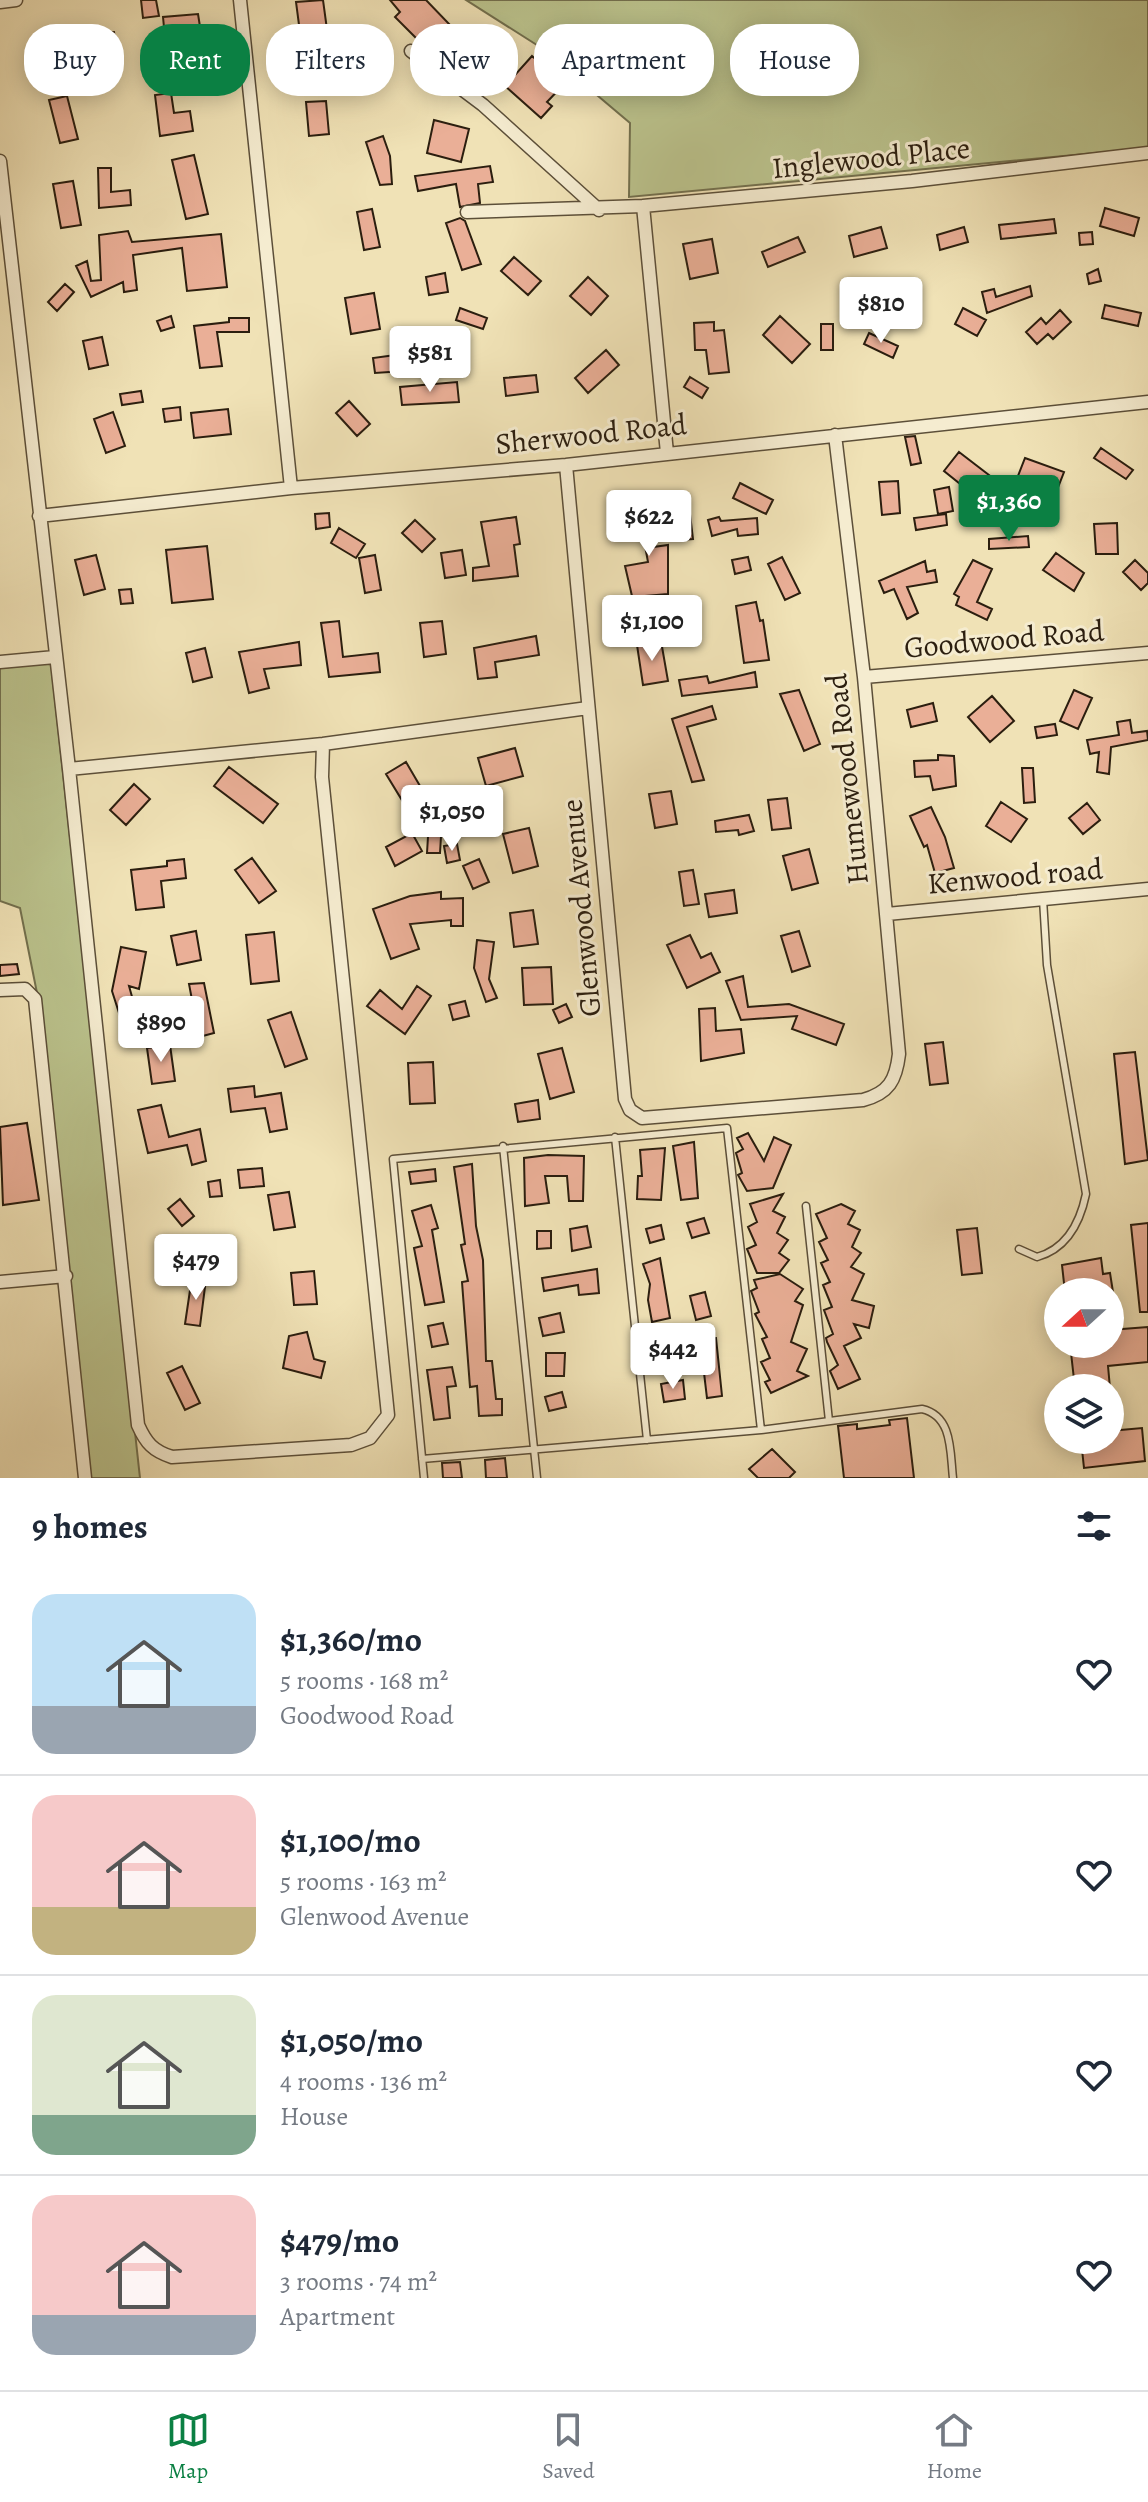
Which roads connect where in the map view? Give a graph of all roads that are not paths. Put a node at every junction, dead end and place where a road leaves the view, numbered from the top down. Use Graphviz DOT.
graph roads {
  1 [pos="16,0"];
  2 [pos="240,0"];
  3 [pos="0,2"];
  4 [pos="471,96"];
  5 [pos="1148,153"];
  6 [pos="0,161"];
  7 [pos="643,206"];
  8 [pos="599,210"];
  9 [pos="467,212"];
  10 [pos="1148,402"];
  11 [pos="835,435"];
  12 [pos="667,453"];
  13 [pos="566,465"];
  14 [pos="291,488"];
  15 [pos="39,516"];
  16 [pos="1148,653"];
  17 [pos="55,657"];
  18 [pos="0,662"];
  19 [pos="864,677"];
  20 [pos="588,708"];
  21 [pos="323,744"];
  22 [pos="69,769"];
  23 [pos="1148,889"];
  24 [pos="1043,899"];
  25 [pos="887,914"];
  26 [pos="0,990"];
  27 [pos="863,1100"];
  28 [pos="615,1137"];
  29 [pos="503,1146"];
  30 [pos="806,1206"];
  31 [pos="1019,1249"];
  32 [pos="66,1276"];
  33 [pos="0,1282"];
  34 [pos="829,1421"];
  35 [pos="761,1430"];
  36 [pos="647,1440"];
  37 [pos="534,1450"];
  38 [pos="422,1459"];
  39 [pos="85,1478"];
  40 [pos="424,1478"];
  41 [pos="537,1478"];
  42 [pos="953,1478"];
  1 -- 3 [label="street"];
  2 -- 14 [label="street"];
  4 -- 8 [label="street"];
  5 -- 7 [label="street, Inglewood Place"];
  6 -- 15 [label="street"];
  7 -- 8 [label="street, Inglewood Place"];
  7 -- 12 [label="street"];
  8 -- 9 [label="street, Inglewood Place"];
  10 -- 11 [label="street, Sherwood Road"];
  11 -- 12 [label="street, Sherwood Road"];
  11 -- 19 [label="street, Humewood Road"];
  12 -- 13 [label="street, Sherwood Road"];
  13 -- 14 [label="street, Sherwood Road"];
  13 -- 20 [label="street, Glenwood Avenue"];
  14 -- 15 [label="street, Sherwood Road"];
  15 -- 17 [label="street"];
  16 -- 19 [label="street, Goodwood Road"];
  17 -- 18 [label="street"];
  17 -- 22 [label="street"];
  19 -- 25 [label="street, Humewood Road"];
  20 -- 21 [label="street"];
  20 -- 27 [label="street, Glenwood Avenue"];
  21 -- 22 [label="street"];
  21 -- 22 [label="street"];
  23 -- 24 [label="street, Kenwood road"];
  24 -- 25 [label="street, Kenwood road"];
  24 -- 31 [label="lane"];
  25 -- 27 [label="street, Humewood Road"];
  26 -- 32 [label="street"];
  28 -- 29 [label="lane"];
  28 -- 35 [label="lane"];
  28 -- 36 [label="lane"];
  29 -- 37 [label="lane"];
  29 -- 38 [label="lane"];
  30 -- 34 [label="lane"];
  32 -- 33 [label="street"];
  32 -- 39 [label="street"];
  34 -- 35 [label="lane"];
  34 -- 42 [label="lane"];
  35 -- 36 [label="lane"];
  36 -- 37 [label="lane"];
  37 -- 38 [label="lane"];
  37 -- 41 [label="lane"];
  38 -- 40 [label="lane"];
}
